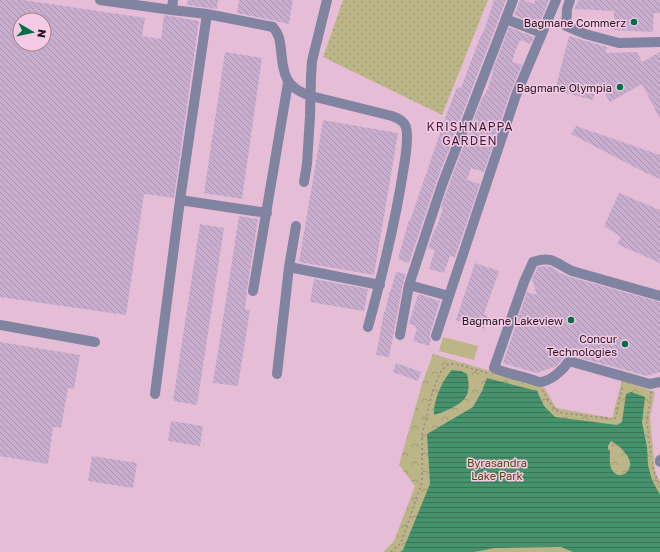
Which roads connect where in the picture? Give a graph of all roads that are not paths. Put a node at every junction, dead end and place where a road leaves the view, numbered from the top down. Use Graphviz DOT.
graph roads {
  1 [pos="100,0"];
  2 [pos="327,0"];
  3 [pos="513,0"];
  4 [pos="556,0"];
  5 [pos="570,0"];
  6 [pos="172,5"];
  7 [pos="206,14"];
  8 [pos="506,19"];
  9 [pos="542,33"];
  10 [pos="660,42"];
  11 [pos="288,82"];
  12 [pos="311,96"];
  13 [pos="304,182"];
  14 [pos="180,200"];
  15 [pos="267,213"];
  16 [pos="296,226"];
  17 [pos="289,268"];
  18 [pos="380,285"];
  19 [pos="409,285"];
  20 [pos="253,291"];
  21 [pos="448,296"];
  22 [pos="660,296"];
  23 [pos="0,325"];
  24 [pos="368,326"];
  25 [pos="400,334"];
  26 [pos="436,336"];
  27 [pos="95,342"];
  28 [pos="277,374"];
  29 [pos="660,382"];
  30 [pos="155,394"];
  1 -- 6 [label="street"];
  2 -- 12 [label="street"];
  3 -- 8 [label="street"];
  4 -- 9 [label="street"];
  5 -- 10 [label="street"];
  6 -- 7 [label="street"];
  7 -- 11 [label="street"];
  7 -- 14 [label="street"];
  8 -- 9 [label="street"];
  8 -- 19 [label="street"];
  9 -- 21 [label="street"];
  11 -- 12 [label="street"];
  11 -- 15 [label="street"];
  12 -- 13 [label="street"];
  12 -- 18 [label="street"];
  14 -- 15 [label="street"];
  14 -- 30 [label="street"];
  15 -- 20 [label="street"];
  16 -- 17 [label="street"];
  17 -- 18 [label="street"];
  17 -- 28 [label="street"];
  18 -- 24 [label="street"];
  19 -- 21 [label="street"];
  19 -- 25 [label="street"];
  21 -- 26 [label="street"];
  22 -- 29 [label="street"];
  23 -- 27 [label="street"];
}
